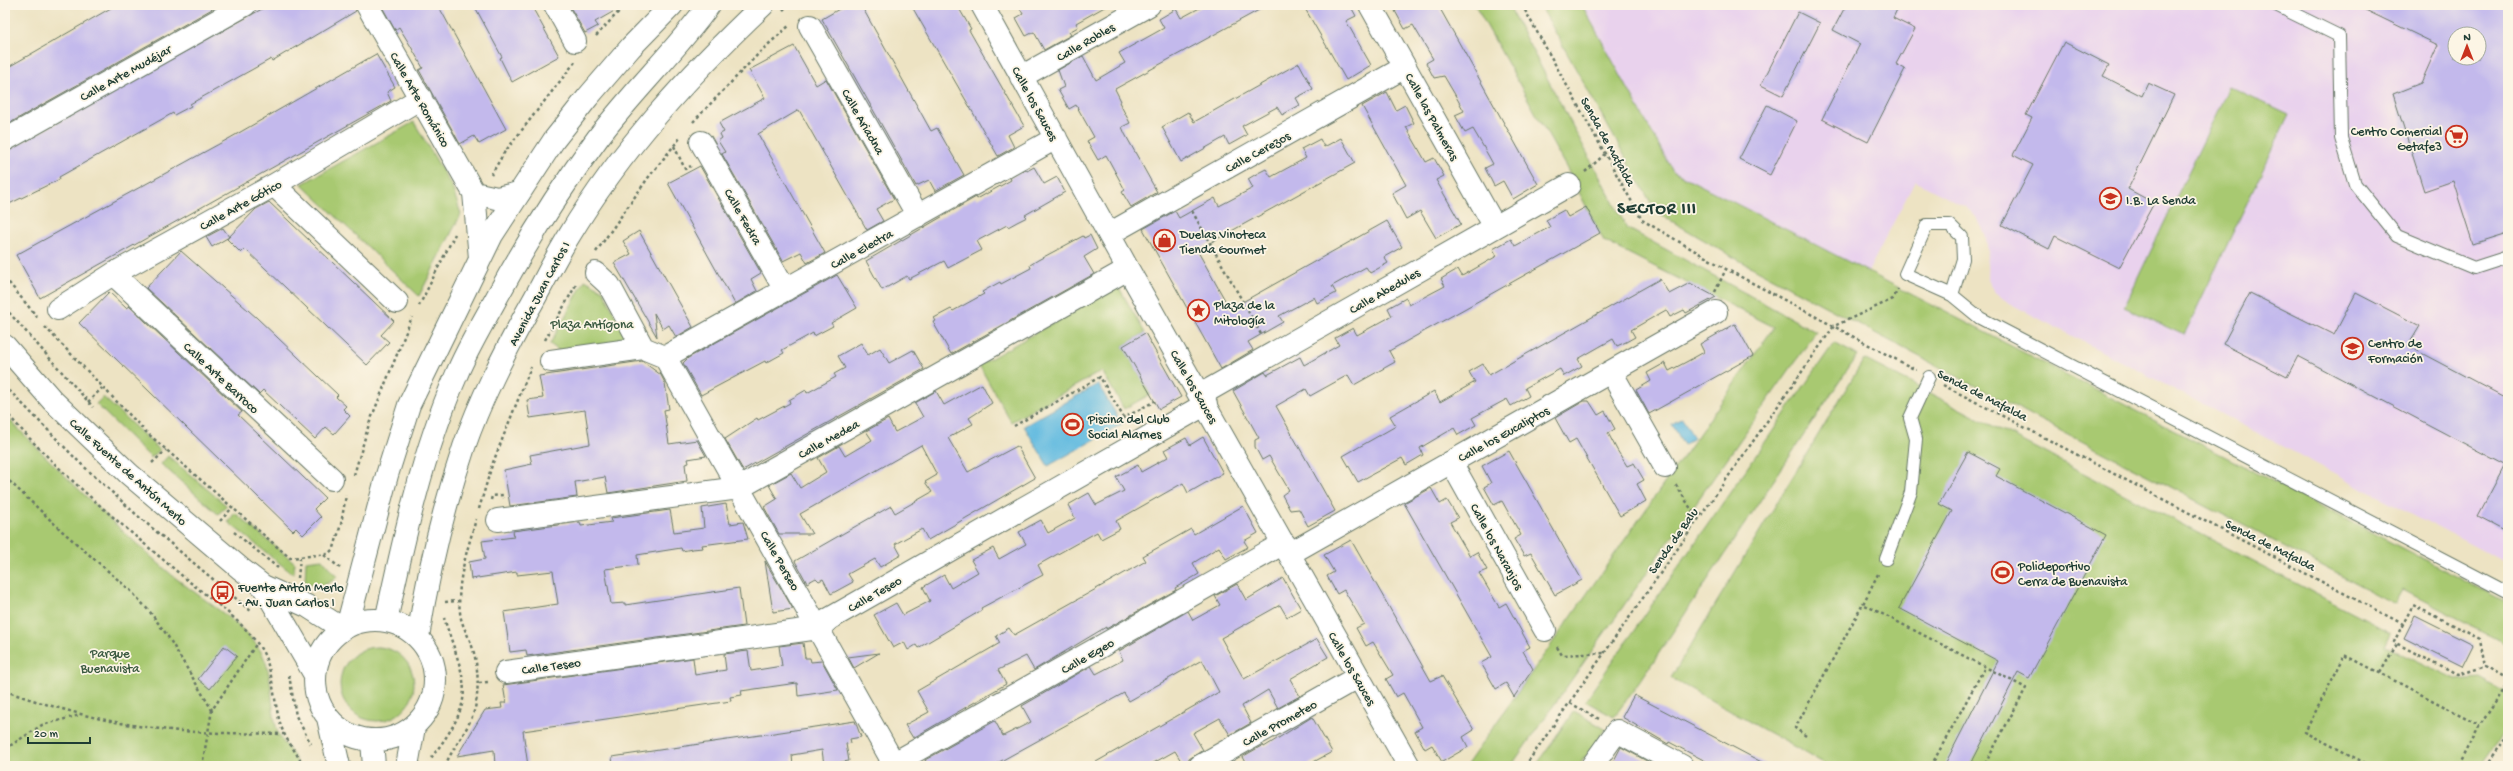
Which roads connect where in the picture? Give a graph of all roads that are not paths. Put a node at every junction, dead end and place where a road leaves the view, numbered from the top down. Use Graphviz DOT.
graph roads {
  1 [pos="245,5"];
  2 [pos="367,5"];
  3 [pos="555,5"];
  4 [pos="672,5"];
  5 [pos="708,5"];
  6 [pos="726,5"];
  7 [pos="763,5"];
  8 [pos="982,5"];
  9 [pos="1149,5"];
  10 [pos="1370,5"];
  11 [pos="2276,5"];
  12 [pos="694,25"];
  13 [pos="810,26"];
  14 [pos="582,47"];
  15 [pos="1405,67"];
  16 [pos="1022,77"];
  17 [pos="421,98"];
  18 [pos="1056,138"];
  19 [pos="5,140"];
  20 [pos="702,142"];
  21 [pos="274,185"];
  22 [pos="1569,185"];
  23 [pos="519,192"];
  24 [pos="477,193"];
  25 [pos="918,216"];
  26 [pos="1495,227"];
  27 [pos="1109,234"];
  28 [pos="2508,257"];
  29 [pos="480,258"];
  30 [pos="1128,269"];
  31 [pos="596,273"];
  32 [pos="113,274"];
  33 [pos="786,290"];
  34 [pos="1952,295"];
  35 [pos="410,308"];
  36 [pos="58,309"];
  37 [pos="1716,312"];
  38 [pos="5,346"];
  39 [pos="643,348"];
  40 [pos="666,357"];
  41 [pos="551,361"];
  42 [pos="1611,372"];
  43 [pos="1929,377"];
  44 [pos="1203,399"];
  45 [pos="1451,462"];
  46 [pos="1665,467"];
  47 [pos="343,484"];
  48 [pos="739,488"];
  49 [pos="498,520"];
  50 [pos="1286,548"];
  51 [pos="1886,559"];
  52 [pos="263,586"];
  53 [pos="346,589"];
  54 [pos="2508,594"];
  55 [pos="313,598"];
  56 [pos="386,621"];
  57 [pos="345,628"];
  58 [pos="819,628"];
  59 [pos="1545,630"];
  60 [pos="418,637"];
  61 [pos="506,672"];
  62 [pos="315,675"];
  63 [pos="1358,677"];
  64 [pos="328,718"];
  65 [pos="414,727"];
  66 [pos="372,741"];
  67 [pos="892,765"];
  68 [pos="339,766"];
  69 [pos="374,766"];
  70 [pos="407,766"];
  71 [pos="1200,766"];
  72 [pos="1409,766"];
  73 [pos="1592,766"];
  74 [pos="1682,766"];
  1 -- 19 [label="street, Calle Arte Mudéjar"];
  2 -- 17 [label="street, Calle Arte Románico"];
  3 -- 14 [label="street"];
  4 -- 23 [label="street"];
  5 -- 12 [label="street"];
  6 -- 12 [label="street"];
  7 -- 60 [label="street, Avenida Juan Carlos I"];
  8 -- 16 [label="street, Calle los Sauces"];
  9 -- 16 [label="street, Calle Robles"];
  10 -- 15 [label="street, Calle las Palmeras"];
  11 -- 28 [label="lane"];
  12 -- 56 [label="street"];
  13 -- 25 [label="street, Calle Ariadna"];
  15 -- 26 [label="street, Calle las Palmeras"];
  15 -- 27 [label="street, Calle Cerezos"];
  16 -- 18 [label="street, Calle los Sauces"];
  17 -- 21 [label="street, Calle Arte Gótico"];
  17 -- 24 [label="street, Calle Arte Románico"];
  18 -- 25 [label="street, Calle Electra"];
  18 -- 27 [label="street, Calle los Sauces"];
  20 -- 33 [label="street, Calle Fedra"];
  21 -- 32 [label="street, Calle Arte Gótico"];
  21 -- 35 [label="street"];
  22 -- 26 [label="street, Calle Abedules"];
  23 -- 24 [label="street"];
  23 -- 29 [label="street"];
  24 -- 29 [label="street, Calle Arte Románico"];
  25 -- 33 [label="street, Calle Electra"];
  26 -- 44 [label="street, Calle Abedules"];
  27 -- 30 [label="street, Calle los Sauces"];
  29 -- 53 [label="street"];
  30 -- 44 [label="street, Calle los Sauces"];
  30 -- 48 [label="street, Calle Medea"];
  31 -- 39 [label="street"];
  32 -- 36 [label="street, Calle Arte Gótico"];
  32 -- 47 [label="street, Calle Arte Barroco"];
  33 -- 40 [label="street, Calle Electra"];
  34 -- 34 [label="lane"];
  34 -- 54 [label="lane"];
  37 -- 42 [label="street, Calle los Eucaliptos"];
  38 -- 52 [label="street, Calle Fuente de Antón Merlo"];
  39 -- 40 [label="street"];
  39 -- 41 [label="street"];
  40 -- 48 [label="street, Calle Perseo"];
  42 -- 45 [label="street, Calle los Eucaliptos"];
  42 -- 46 [label="street"];
  43 -- 51 [label="lane"];
  44 -- 50 [label="street, Calle los Sauces"];
  44 -- 58 [label="street, Calle Teseo"];
  45 -- 50 [label="street, Calle los Eucaliptos"];
  45 -- 59 [label="street, Calle los Naranjos"];
  48 -- 49 [label="street, Calle Medea"];
  48 -- 58 [label="street, Calle Perseo"];
  50 -- 63 [label="street, Calle los Sauces"];
  50 -- 67 [label="street, Calle Egeo"];
  52 -- 55 [label="street, Calle Fuente de Antón Merlo"];
  52 -- 62 [label="street, Calle Fuente de Antón Merlo"];
  53 -- 55 [label="street, Calle Fuente de Antón Merlo"];
  53 -- 57 [label="street"];
  55 -- 57 [label="street, Calle Fuente de Antón Merlo"];
  56 -- 57 [label="street"];
  56 -- 60 [label="street"];
  57 -- 62 [label="street"];
  58 -- 61 [label="street, Calle Teseo"];
  58 -- 67 [label="street, Calle Perseo"];
  60 -- 65 [label="street"];
  62 -- 64 [label="street"];
  63 -- 71 [label="street, Calle Prometeo"];
  63 -- 72 [label="street, Calle los Sauces"];
  64 -- 66 [label="street"];
  64 -- 68 [label="street"];
  65 -- 66 [label="street"];
  65 -- 70 [label="street"];
  66 -- 69 [label="street"];
  73 -- 74 [label="street"];
}
